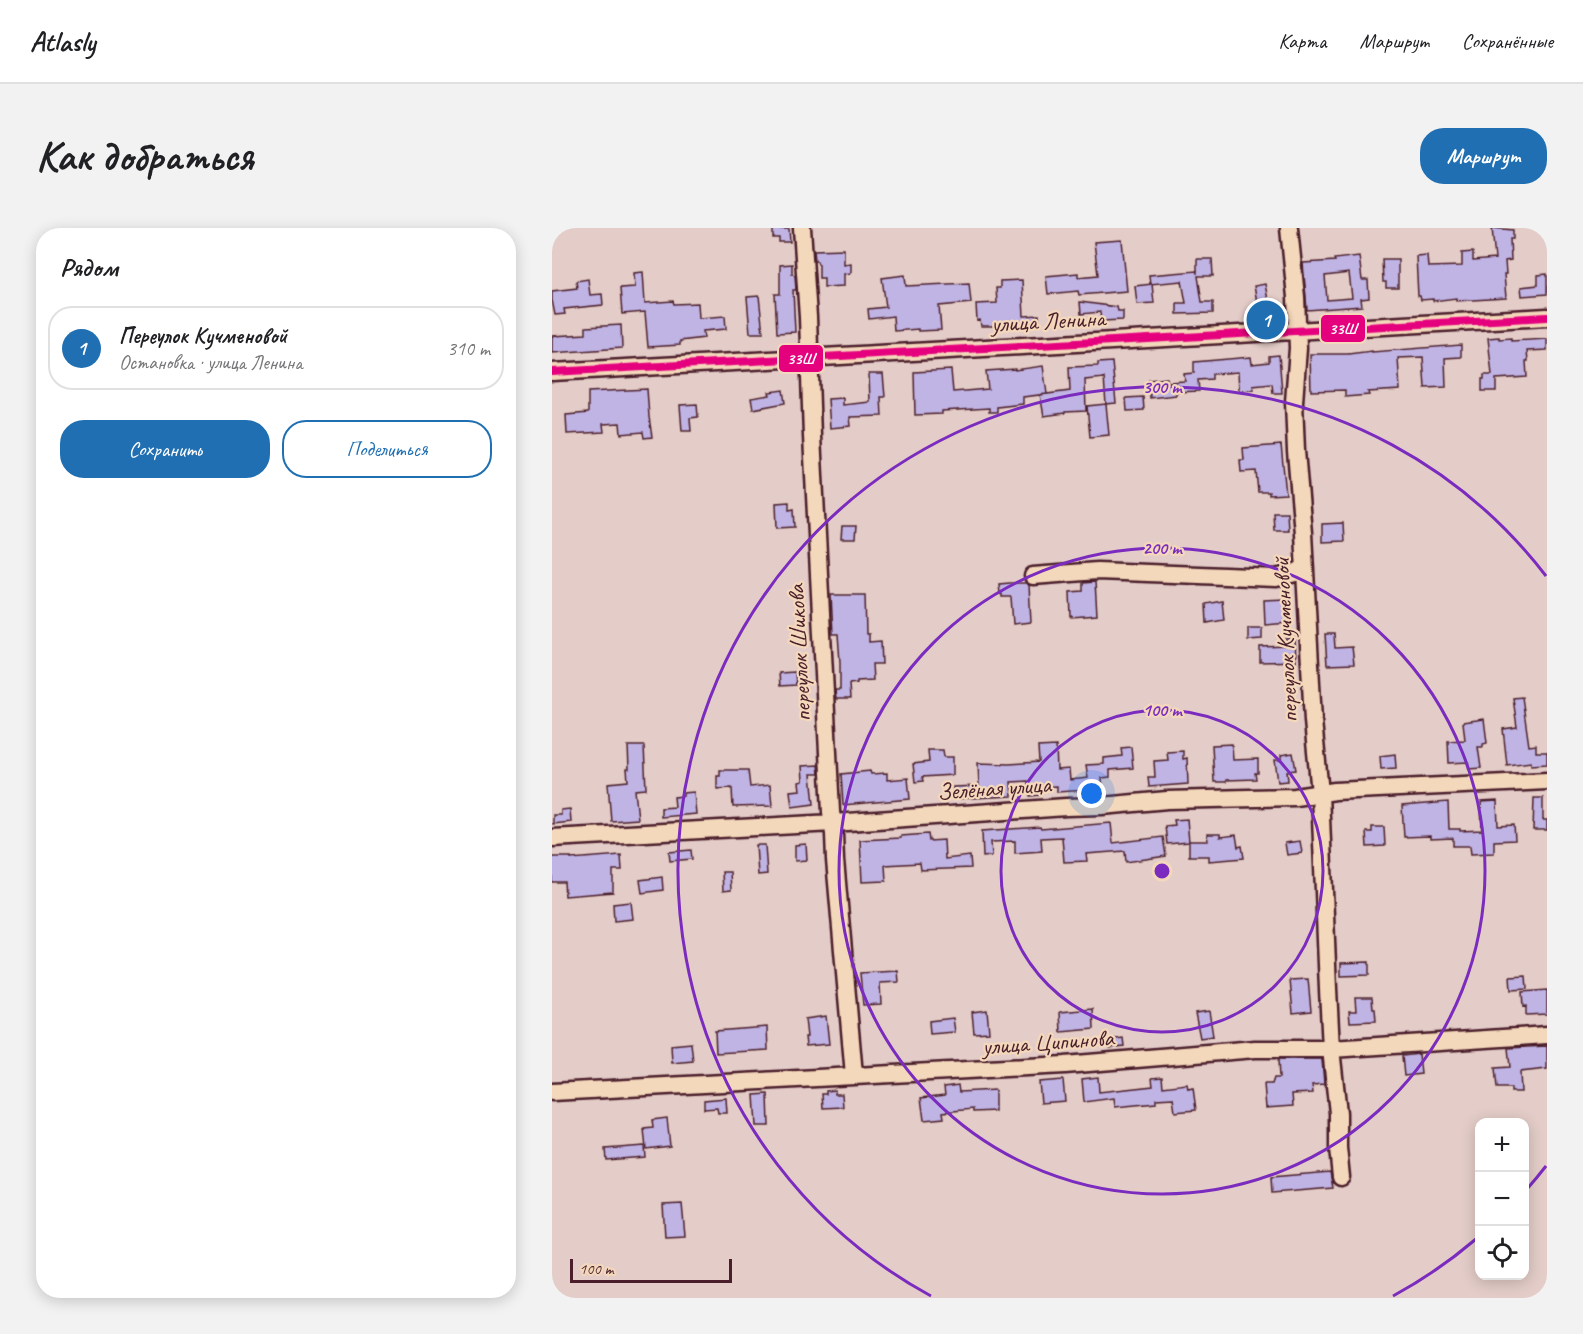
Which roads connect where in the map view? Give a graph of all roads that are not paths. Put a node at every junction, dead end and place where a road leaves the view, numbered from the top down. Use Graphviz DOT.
graph roads {
  1 [pos="802,228"];
  2 [pos="1289,228"];
  3 [pos="1547,317"];
  4 [pos="1298,331"];
  5 [pos="809,358"];
  6 [pos="552,372"];
  7 [pos="1304,568"];
  8 [pos="1033,576"];
  9 [pos="1547,780"];
  10 [pos="1320,793"];
  11 [pos="832,823"];
  12 [pos="552,838"];
  13 [pos="1547,1035"];
  14 [pos="1331,1049"];
  15 [pos="854,1075"];
  16 [pos="552,1092"];
  17 [pos="1341,1177"];
  1 -- 5 [label="street, переулок Шикова"];
  2 -- 4 [label="street, переулок Кучменовой"];
  3 -- 4 [label="street, улица Ленина"];
  4 -- 5 [label="street, улица Ленина"];
  4 -- 7 [label="street, переулок Кучменовой"];
  5 -- 6 [label="street, улица Ленина"];
  5 -- 11 [label="street, переулок Шикова"];
  7 -- 8 [label="street"];
  7 -- 10 [label="street, переулок Кучменовой"];
  9 -- 10 [label="street, Зелёная улица"];
  10 -- 11 [label="street, Зелёная улица"];
  10 -- 14 [label="street, переулок Кучменовой"];
  11 -- 12 [label="street, Зелёная улица"];
  11 -- 15 [label="street, переулок Шикова"];
  13 -- 14 [label="street, улица Ципинова"];
  14 -- 15 [label="street, улица Ципинова"];
  14 -- 17 [label="street, переулок Кучменовой"];
  15 -- 16 [label="street, улица Ципинова"];
}
